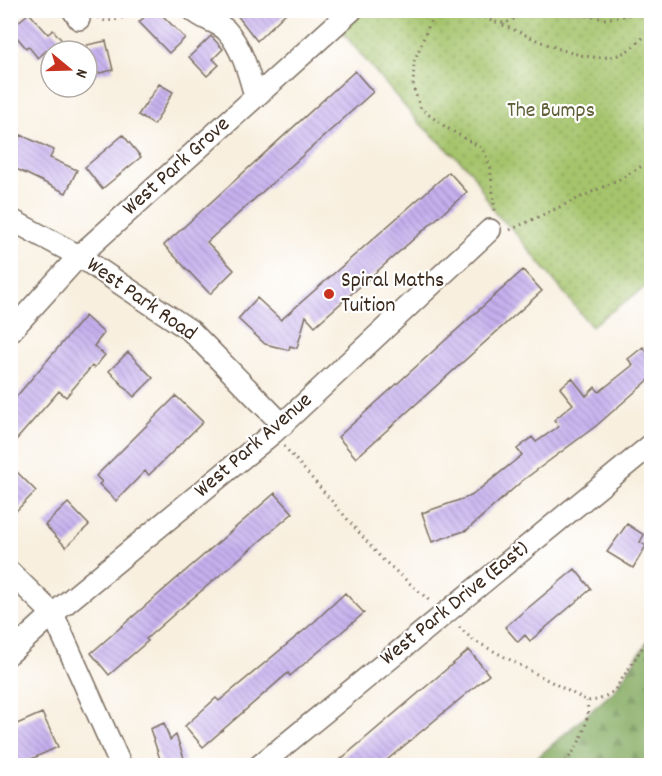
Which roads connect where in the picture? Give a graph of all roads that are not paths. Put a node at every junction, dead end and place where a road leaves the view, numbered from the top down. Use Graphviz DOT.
graph roads {
  1 [pos="193,10"];
  2 [pos="352,10"];
  3 [pos="255,96"];
  4 [pos="10,219"];
  5 [pos="498,221"];
  6 [pos="79,256"];
  7 [pos="10,332"];
  8 [pos="278,429"];
  9 [pos="651,444"];
  10 [pos="10,572"];
  11 [pos="53,614"];
  12 [pos="10,653"];
  13 [pos="121,765"];
  14 [pos="259,765"];
  1 -- 3 [label="street"];
  2 -- 3 [label="street, West Park Grove"];
  3 -- 6 [label="street, West Park Grove"];
  4 -- 6 [label="street, West Park Road"];
  5 -- 8 [label="street, West Park Avenue"];
  6 -- 7 [label="street, West Park Grove"];
  6 -- 8 [label="street, West Park Road"];
  8 -- 11 [label="street, West Park Avenue"];
  9 -- 14 [label="street, West Park Drive (East)"];
  10 -- 11 [label="street"];
  11 -- 12 [label="street, West Park Avenue"];
  11 -- 13 [label="street"];
}
